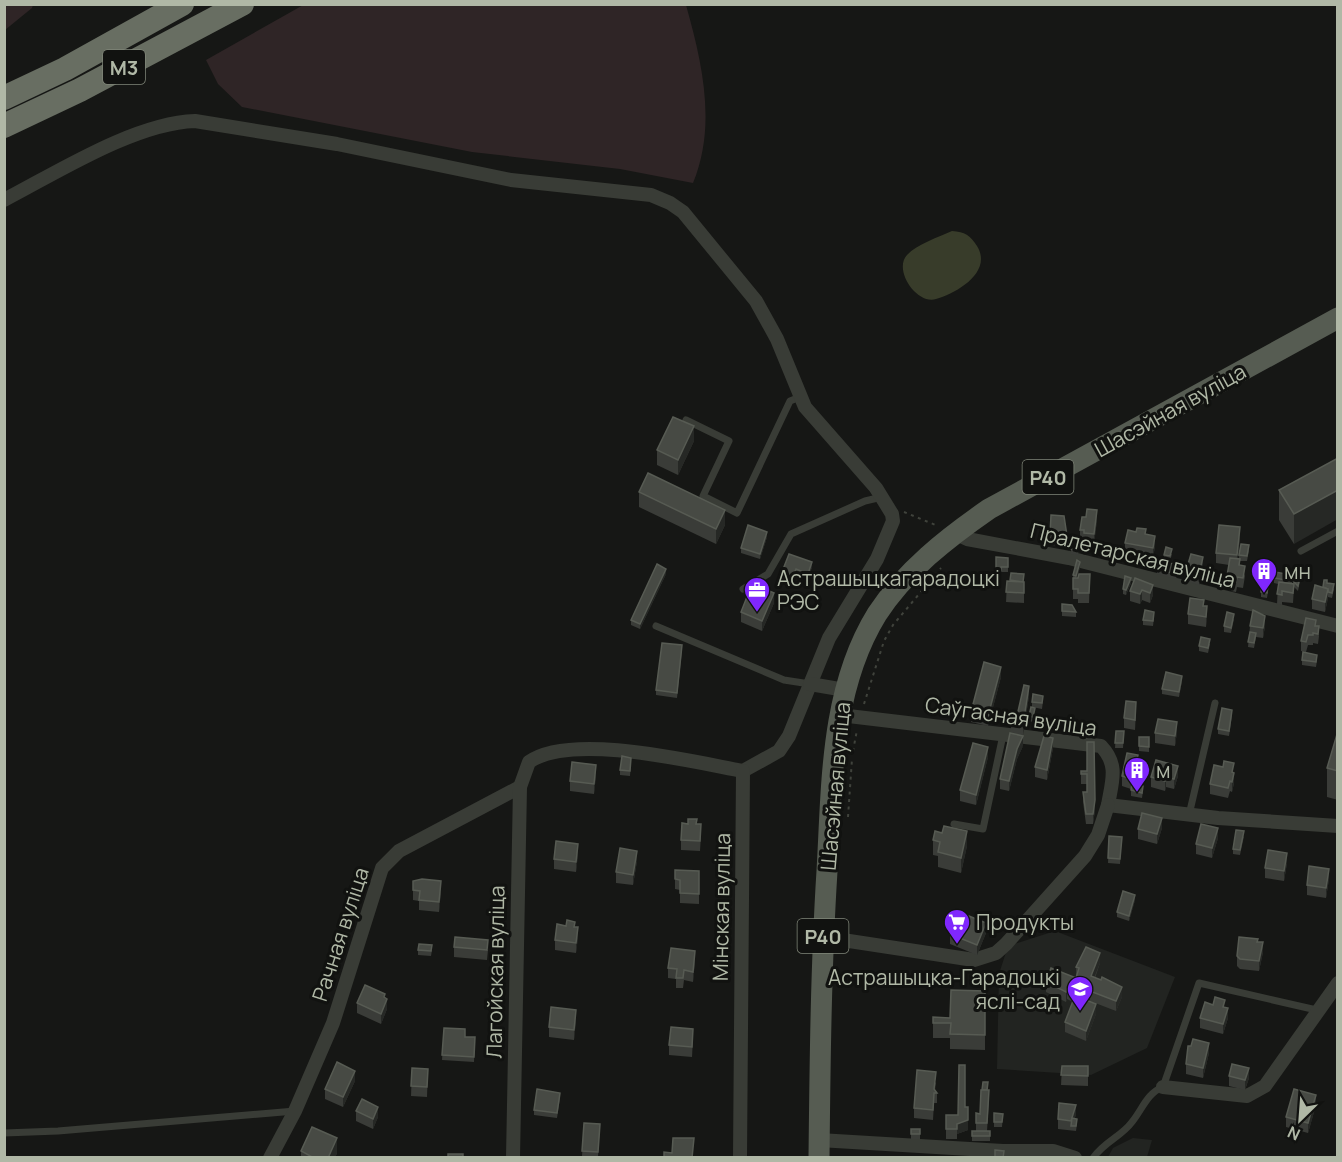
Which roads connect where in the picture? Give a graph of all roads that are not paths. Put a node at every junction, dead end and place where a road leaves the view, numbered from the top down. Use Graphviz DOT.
graph roads {
  1 [pos="182,4"];
  2 [pos="242,4"];
  3 [pos="4,98"];
  4 [pos="4,126"];
  5 [pos="4,200"];
  6 [pos="1338,318"];
  7 [pos="800,397"];
  8 [pos="686,420"];
  9 [pos="885,502"];
  10 [pos="1338,531"];
  11 [pos="954,533"];
  12 [pos="1301,551"];
  13 [pos="743,589"];
  14 [pos="656,626"];
  15 [pos="1338,626"];
  16 [pos="810,684"];
  17 [pos="845,690"];
  18 [pos="1215,703"];
  19 [pos="850,716"];
  20 [pos="1003,735"];
  21 [pos="743,771"];
  22 [pos="520,787"];
  23 [pos="1108,805"];
  24 [pos="1190,815"];
  25 [pos="954,824"];
  26 [pos="1338,826"];
  27 [pos="823,937"];
  28 [pos="1338,983"];
  29 [pos="1321,1011"];
  30 [pos="1163,1087"];
  31 [pos="295,1111"];
  32 [pos="4,1133"];
  33 [pos="819,1149"];
  34 [pos="270,1158"];
  35 [pos="513,1158"];
  36 [pos="740,1158"];
  37 [pos="1075,1158"];
  38 [pos="1094,1158"];
  1 -- 3 [label="highway, М3"];
  2 -- 4 [label="highway, М3"];
  5 -- 7 [label="street"];
  6 -- 11 [label="main road, Шасэйная вуліца / Р40"];
  7 -- 8 [label="lane"];
  7 -- 9 [label="street"];
  9 -- 13 [label="lane"];
  9 -- 16 [label="street"];
  10 -- 12 [label="lane"];
  11 -- 15 [label="street, Пралетарская вуліца"];
  11 -- 17 [label="main road, Шасэйная вуліца / Р40"];
  14 -- 16 [label="lane"];
  16 -- 17 [label="street"];
  16 -- 21 [label="street"];
  17 -- 19 [label="main road, Шасэйная вуліца / Р40"];
  18 -- 24 [label="lane"];
  19 -- 20 [label="street, Саўгасная вуліца"];
  19 -- 27 [label="main road, Шасэйная вуліца / Р40"];
  20 -- 23 [label="street, Саўгасная вуліца"];
  20 -- 25 [label="lane"];
  21 -- 22 [label="street"];
  21 -- 36 [label="street, Мінская вуліца"];
  22 -- 31 [label="street, Рачная вуліца"];
  22 -- 35 [label="street, Лагойская вуліца"];
  23 -- 24 [label="street"];
  23 -- 27 [label="street, Саўгасная вуліца"];
  24 -- 26 [label="street"];
  27 -- 33 [label="main road, Шасэйная вуліца / Р40"];
  28 -- 29 [label="street"];
  29 -- 30 [label="street"];
  29 -- 30 [label="lane"];
  30 -- 38 [label="lane"];
  31 -- 32 [label="lane"];
  31 -- 34 [label="street, Рачная вуліца"];
  33 -- 37 [label="street"];
}
